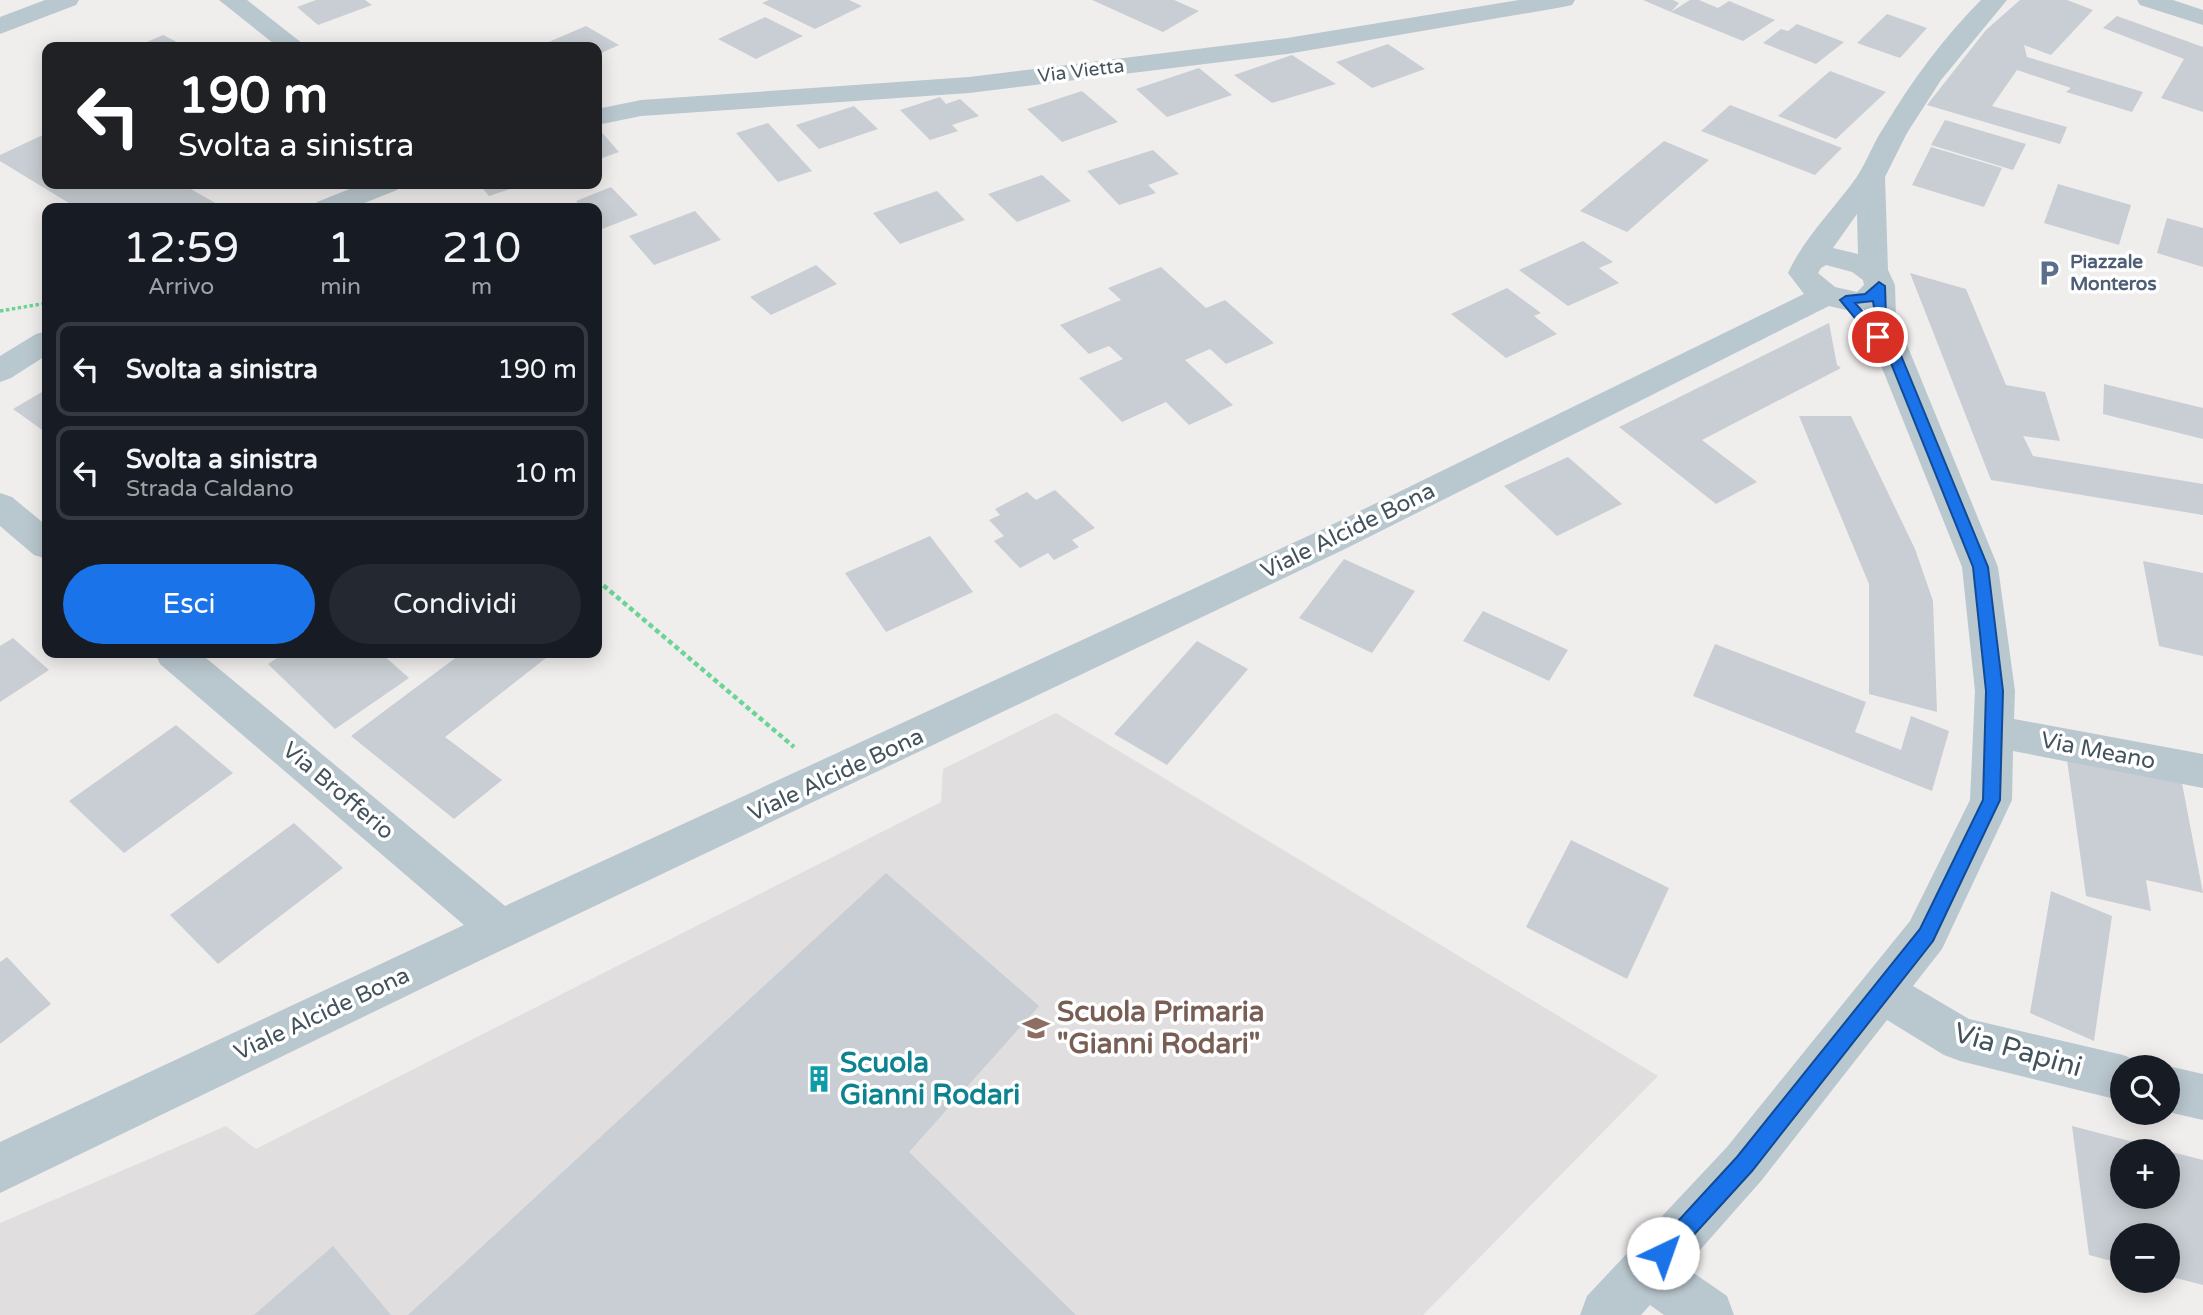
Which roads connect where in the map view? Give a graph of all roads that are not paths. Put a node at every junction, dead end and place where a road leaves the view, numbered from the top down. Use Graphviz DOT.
graph roads {
  1 [pos="67,0"];
  2 [pos="231,0"];
  3 [pos="1563,0"];
  4 [pos="1995,0"];
  5 [pos="2150,0"];
  6 [pos="1517,3"];
  7 [pos="27,6"];
  8 [pos="2203,18"];
  9 [pos="0,26"];
  10 [pos="287,42"];
  11 [pos="602,116"];
  12 [pos="1871,177"];
  13 [pos="374,189"];
  14 [pos="340,203"];
  15 [pos="1876,279"];
  16 [pos="1823,283"];
  17 [pos="42,344"];
  18 [pos="1892,353"];
  19 [pos="0,371"];
  20 [pos="0,506"];
  21 [pos="42,542"];
  22 [pos="180,658"];
  23 [pos="1993,732"];
  24 [pos="2203,772"];
  25 [pos="502,929"];
  26 [pos="1881,992"];
  27 [pos="2110,1075"];
  28 [pos="2180,1092"];
  29 [pos="2203,1097"];
  30 [pos="0,1168"];
  31 [pos="1647,1270"];
  32 [pos="1606,1315"];
  33 [pos="1707,1315"];
  1 -- 7 [label="street"];
  2 -- 10 [label="street"];
  3 -- 6 [label="street, Via Vietta"];
  4 -- 12 [label="street"];
  5 -- 8 [label="street"];
  6 -- 11 [label="street, Via Vietta"];
  7 -- 9 [label="street"];
  12 -- 15 [label="street"];
  12 -- 16 [label="street"];
  13 -- 14 [label="street"];
  15 -- 16 [label="street, Viale Alcide Bona"];
  15 -- 16 [label="street"];
  15 -- 18 [label="street"];
  16 -- 18 [label="street"];
  16 -- 25 [label="street, Viale Alcide Bona"];
  17 -- 19 [label="street"];
  18 -- 23 [label="street"];
  20 -- 21 [label="street"];
  22 -- 25 [label="street, Via Brofferio"];
  23 -- 24 [label="street, Via Meano"];
  23 -- 26 [label="street"];
  25 -- 30 [label="street, Viale Alcide Bona"];
  26 -- 27 [label="street, Via Papini"];
  26 -- 31 [label="street"];
  28 -- 29 [label="street"];
  31 -- 32 [label="street"];
  31 -- 33 [label="street"];
}
